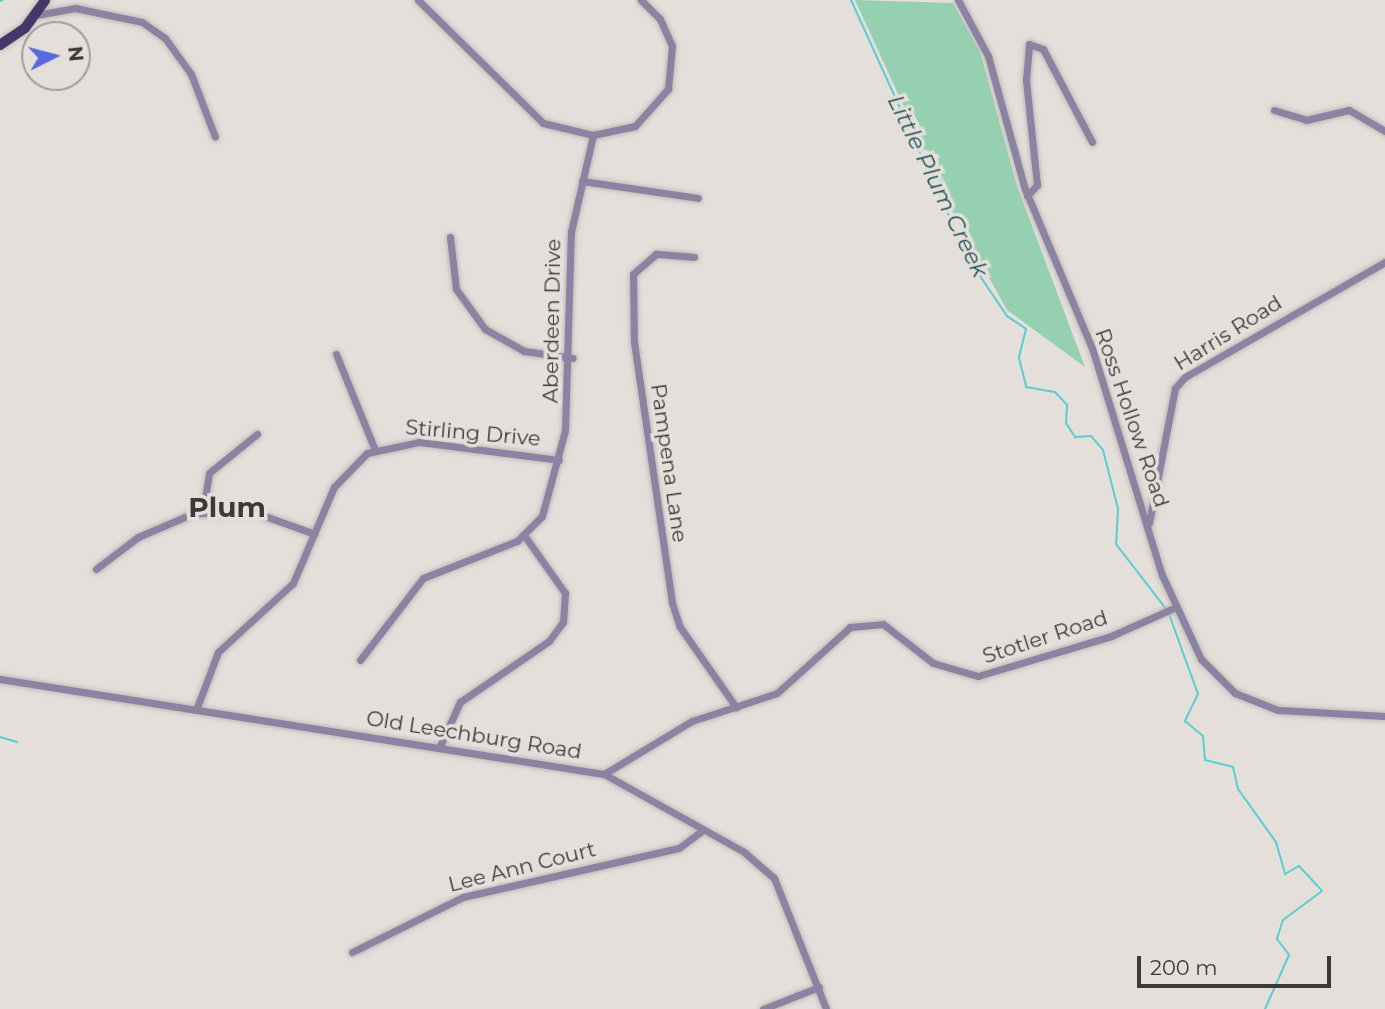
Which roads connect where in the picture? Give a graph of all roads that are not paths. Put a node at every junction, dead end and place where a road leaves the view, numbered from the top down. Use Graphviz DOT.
graph roads {
  1 [pos="45,0"];
  2 [pos="418,0"];
  3 [pos="641,0"];
  4 [pos="958,0"];
  5 [pos="36,15"];
  6 [pos="0,46"];
  7 [pos="1274,110"];
  8 [pos="1385,131"];
  9 [pos="593,135"];
  10 [pos="215,136"];
  11 [pos="1092,142"];
  12 [pos="582,181"];
  13 [pos="1027,196"];
  14 [pos="698,198"];
  15 [pos="450,237"];
  16 [pos="694,257"];
  17 [pos="1385,262"];
  18 [pos="336,354"];
  19 [pos="572,358"];
  20 [pos="257,434"];
  21 [pos="374,450"];
  22 [pos="559,460"];
  23 [pos="203,511"];
  24 [pos="1149,524"];
  25 [pos="315,534"];
  26 [pos="524,535"];
  27 [pos="96,569"];
  28 [pos="1169,611"];
  29 [pos="360,660"];
  30 [pos="0,680"];
  31 [pos="736,707"];
  32 [pos="196,710"];
  33 [pos="1385,716"];
  34 [pos="440,746"];
  35 [pos="604,774"];
  36 [pos="703,830"];
  37 [pos="352,952"];
  38 [pos="819,986"];
  39 [pos="763,1009"];
  40 [pos="827,1009"];
  1 -- 5 [label="main road"];
  2 -- 9 [label="street"];
  3 -- 9 [label="street"];
  4 -- 13 [label="street, Ross Hollow Road"];
  5 -- 6 [label="main road"];
  5 -- 10 [label="street"];
  7 -- 8 [label="street"];
  9 -- 12 [label="street, Aberdeen Drive"];
  11 -- 13 [label="street"];
  12 -- 14 [label="street"];
  12 -- 19 [label="street, Aberdeen Drive"];
  13 -- 24 [label="street, Ross Hollow Road"];
  15 -- 19 [label="street"];
  16 -- 31 [label="street, Pampena Lane"];
  17 -- 24 [label="street, Harris Road"];
  18 -- 21 [label="street"];
  19 -- 22 [label="street, Aberdeen Drive"];
  20 -- 23 [label="street"];
  21 -- 22 [label="street, Stirling Drive"];
  21 -- 25 [label="street, Stirling Drive"];
  22 -- 26 [label="street, Aberdeen Drive"];
  23 -- 25 [label="street"];
  23 -- 27 [label="street"];
  24 -- 28 [label="street, Ross Hollow Road"];
  25 -- 32 [label="street, Stirling Drive"];
  26 -- 29 [label="street"];
  26 -- 34 [label="street"];
  28 -- 31 [label="street, Stotler Road"];
  28 -- 33 [label="street, Ross Hollow Road"];
  30 -- 32 [label="street, Old Leechburg Road"];
  31 -- 35 [label="street, Stotler Road"];
  32 -- 34 [label="street, Old Leechburg Road"];
  34 -- 35 [label="street, Old Leechburg Road"];
  35 -- 36 [label="street, Old Leechburg Road"];
  36 -- 37 [label="street, Lee Ann Court"];
  36 -- 38 [label="street, Old Leechburg Road"];
  38 -- 39 [label="street"];
  38 -- 40 [label="street, Old Leechburg Road"];
}
